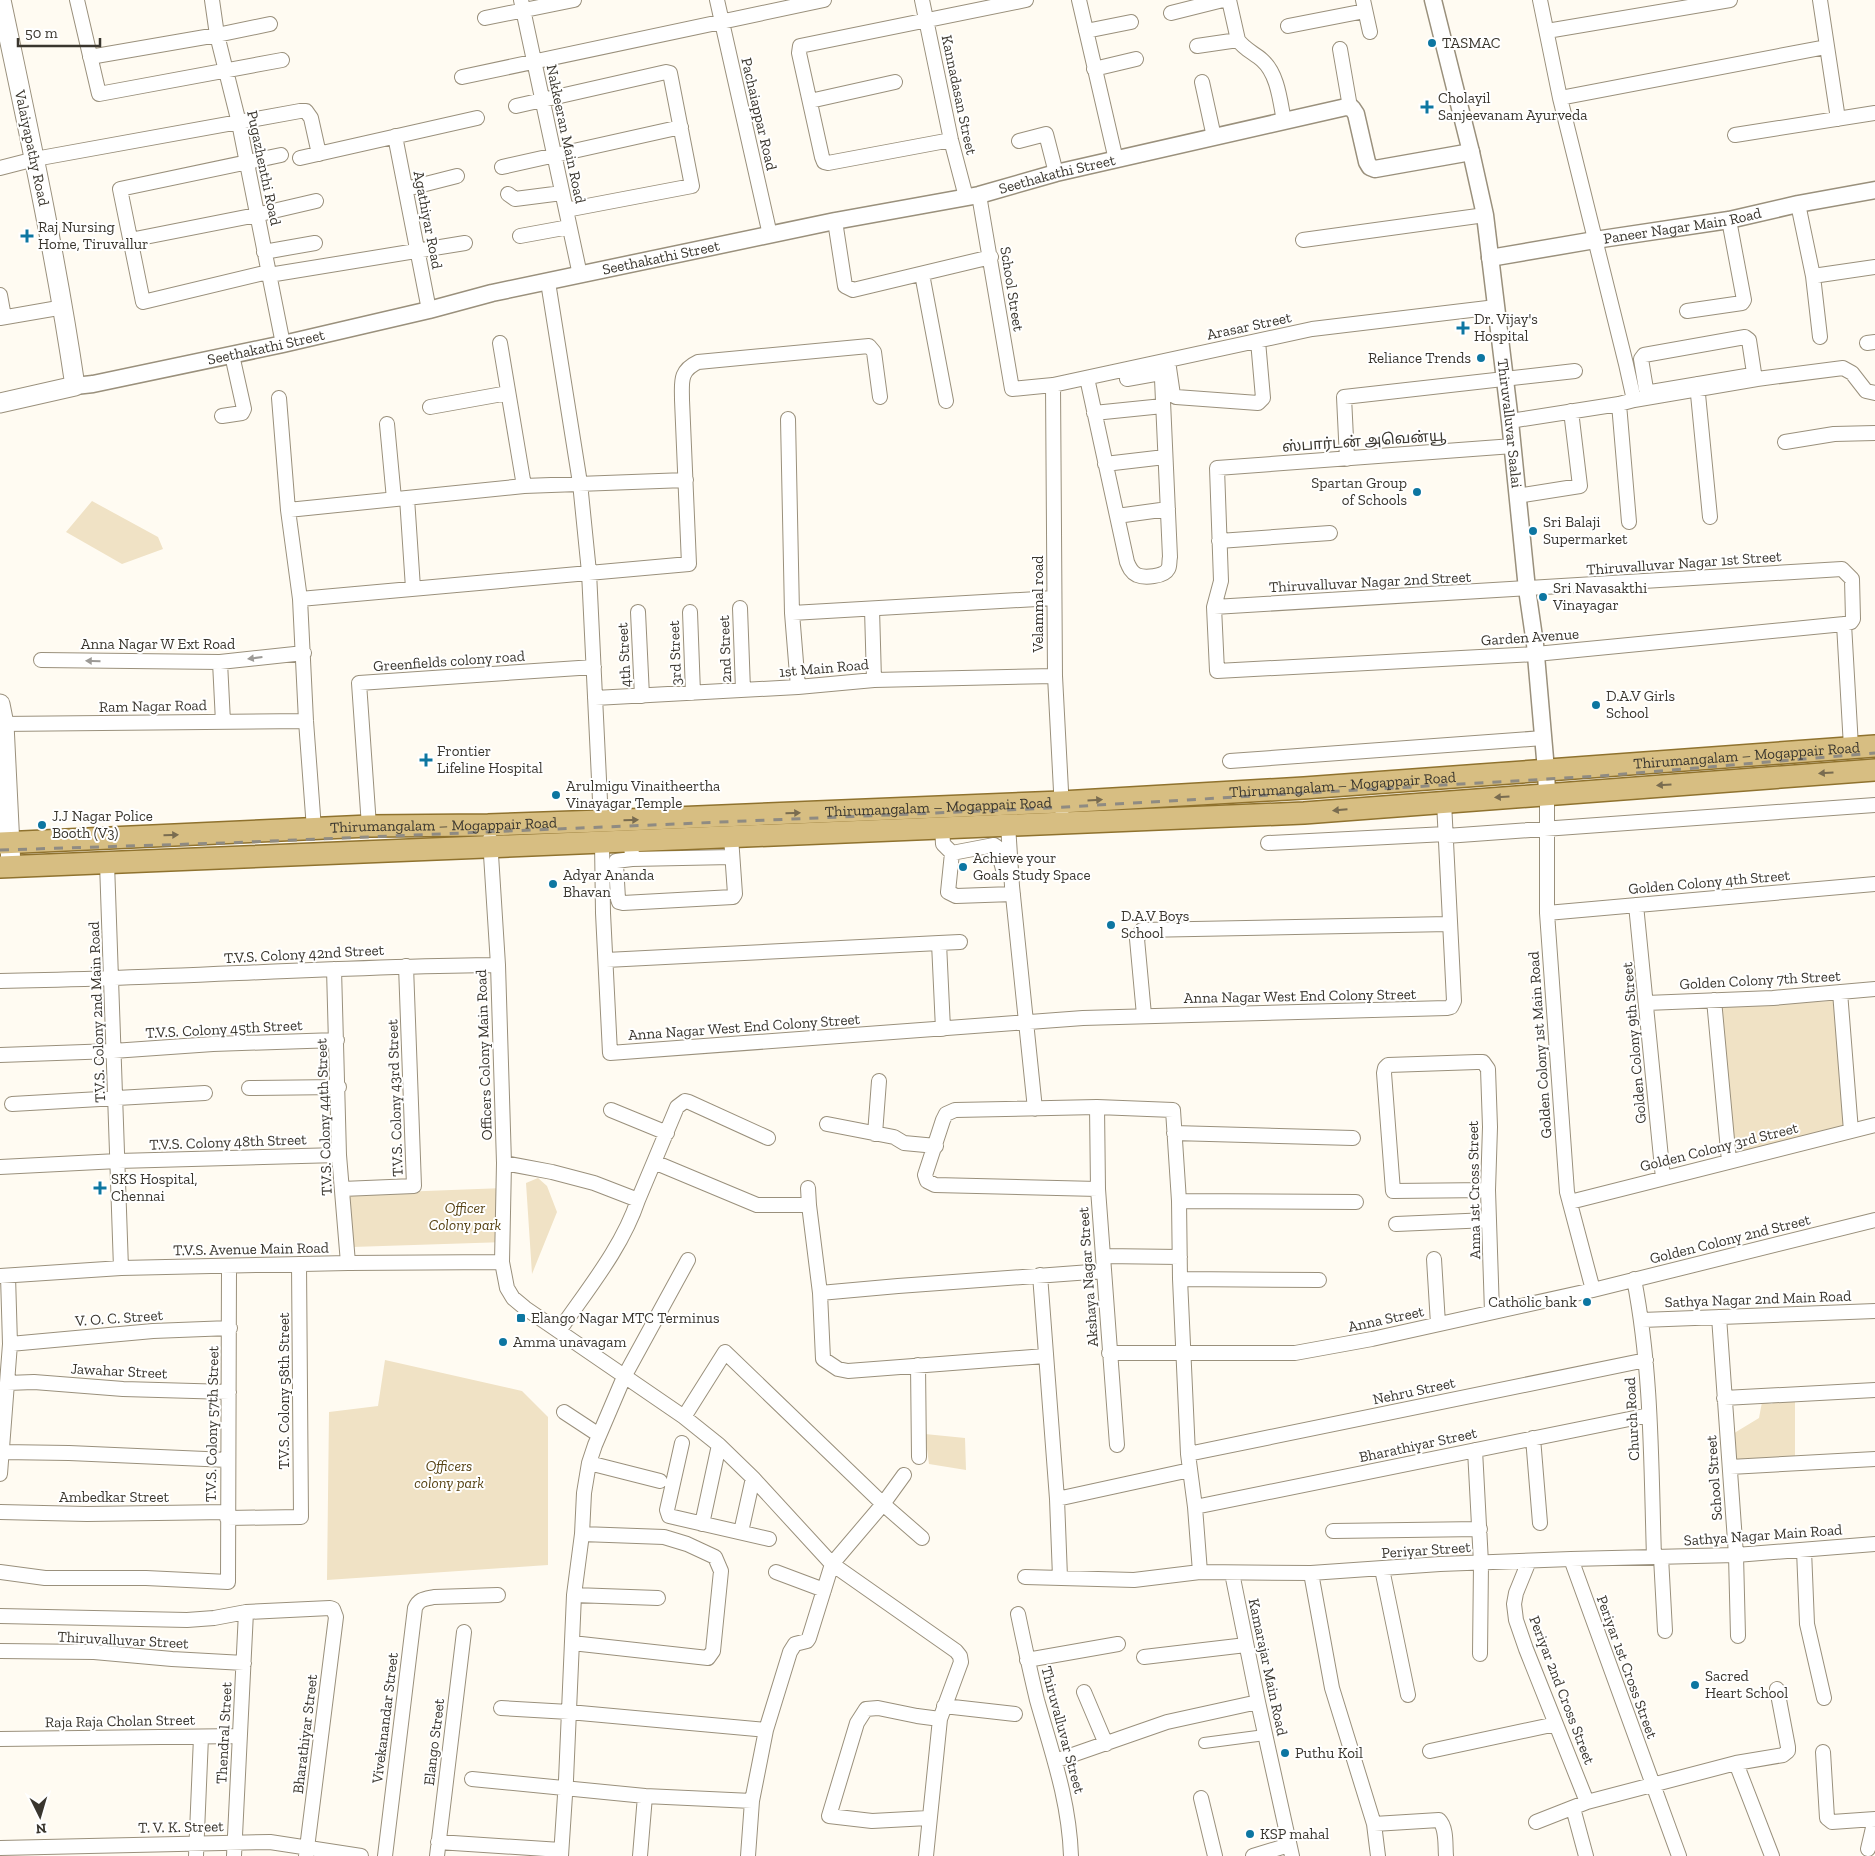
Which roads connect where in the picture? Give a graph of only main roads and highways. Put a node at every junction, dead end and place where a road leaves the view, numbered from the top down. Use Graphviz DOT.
graph roads {
  1 [pos="1,4"];
  2 [pos="0,403"];
  3 [pos="0,704"];
  4 [pos="2,724"];
  5 [pos="1875,746"];
  6 [pos="1875,770"];
  7 [pos="601,832"];
  8 [pos="5,842"];
  9 [pos="6,867"];
  1 -- 2 [label="main road, Valaiyapathy Road"];
  3 -- 4 [label="main road"];
  4 -- 8 [label="main road"];
  7 -- 5 [label="main road, Thirumangalam – Mogappair Road, one-way"];
  6 -- 7 [label="main road, Thirumangalam – Mogappair Road, one-way"];
  8 -- 7 [label="main road, Thirumangalam – Mogappair Road, one-way"];
  7 -- 9 [label="main road, Thirumangalam – Mogappair Road"];
  8 -- 9 [label="main road"];
}
